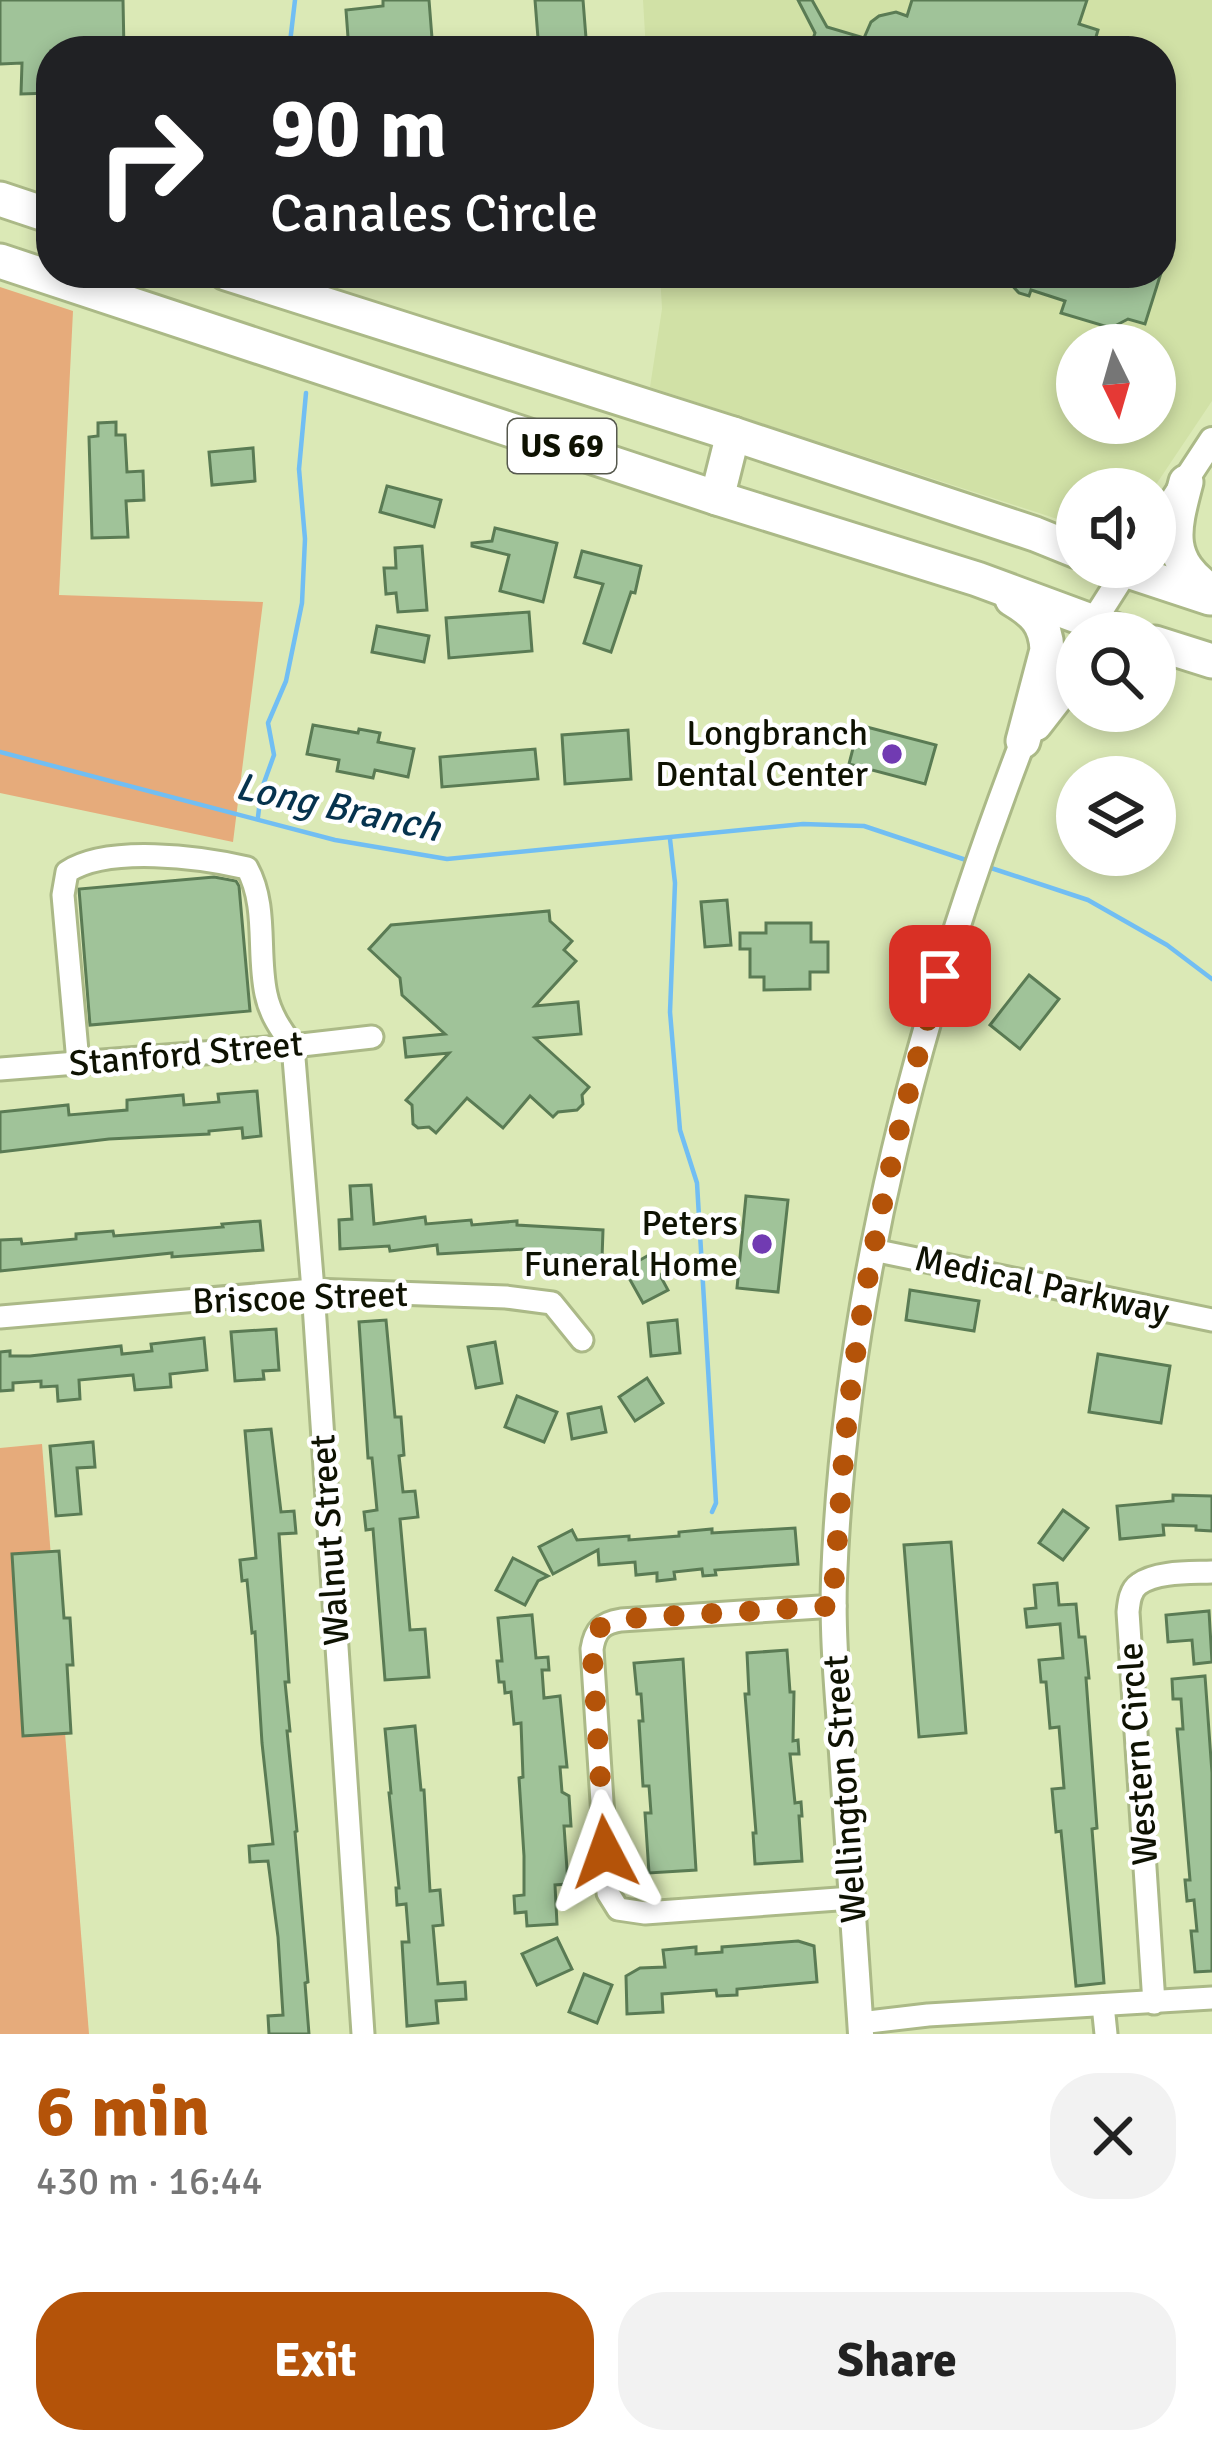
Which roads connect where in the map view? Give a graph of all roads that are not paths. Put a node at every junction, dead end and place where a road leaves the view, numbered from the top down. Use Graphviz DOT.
graph roads {
  1 [pos="0,200"];
  2 [pos="36,211"];
  3 [pos="0,260"];
  4 [pos="36,272"];
  5 [pos="85,288"];
  6 [pos="273,288"];
  7 [pos="733,434"];
  8 [pos="1212,440"];
  9 [pos="1186,482"];
  10 [pos="1176,488"];
  11 [pos="717,497"];
  12 [pos="1176,497"];
  13 [pos="1035,534"];
  14 [pos="1056,534"];
  15 [pos="1056,542"];
  16 [pos="977,579"];
  17 [pos="1176,584"];
  18 [pos="1212,595"];
  19 [pos="1056,616"];
  20 [pos="1176,650"];
  21 [pos="1212,661"];
  22 [pos="1056,691"];
  23 [pos="1056,695"];
  24 [pos="1023,740"];
  25 [pos="372,1036"];
  26 [pos="293,1046"];
  27 [pos="78,1062"];
  28 [pos="0,1069"];
  29 [pos="873,1250"];
  30 [pos="313,1289"];
  31 [pos="0,1317"];
  32 [pos="1212,1320"];
  33 [pos="583,1340"];
  34 [pos="1212,1572"];
  35 [pos="835,1606"];
  36 [pos="852,1898"];
  37 [pos="1212,1998"];
  38 [pos="1154,2002"];
  39 [pos="1103,2005"];
  40 [pos="860,2028"];
  41 [pos="363,2034"];
  42 [pos="1106,2034"];
  1 -- 2 [label="highway"];
  3 -- 4 [label="highway, US 69"];
  5 -- 11 [label="highway, US 69"];
  6 -- 7 [label="highway, US 69"];
  7 -- 11 [label="highway"];
  7 -- 13 [label="highway, US 69"];
  8 -- 9 [label="street"];
  9 -- 10 [label="highway"];
  9 -- 12 [label="street"];
  9 -- 18 [label="highway"];
  11 -- 16 [label="highway, US 69"];
  13 -- 14 [label="highway"];
  13 -- 15 [label="highway, US 69"];
  16 -- 19 [label="highway, US 69"];
  16 -- 24 [label="highway"];
  17 -- 18 [label="highway"];
  20 -- 21 [label="highway"];
  22 -- 24 [label="street, Wellington Street"];
  23 -- 24 [label="highway"];
  24 -- 29 [label="street, Wellington Street"];
  25 -- 26 [label="street, Stanford Street"];
  26 -- 27 [label="street, Stanford Street"];
  26 -- 27 [label="street"];
  26 -- 30 [label="street, Walnut Street"];
  27 -- 28 [label="street, Stanford Street"];
  29 -- 32 [label="street, Medical Parkway"];
  29 -- 35 [label="street, Wellington Street"];
  30 -- 31 [label="street, Briscoe Street"];
  30 -- 33 [label="street, Briscoe Street"];
  30 -- 41 [label="street, Walnut Street"];
  34 -- 38 [label="street, Western Circle"];
  35 -- 36 [label="street, Wellington Street"];
  35 -- 36 [label="street"];
  36 -- 40 [label="street, Wellington Street"];
  37 -- 38 [label="street"];
  38 -- 39 [label="street"];
  39 -- 40 [label="street"];
  39 -- 42 [label="street"];
}
